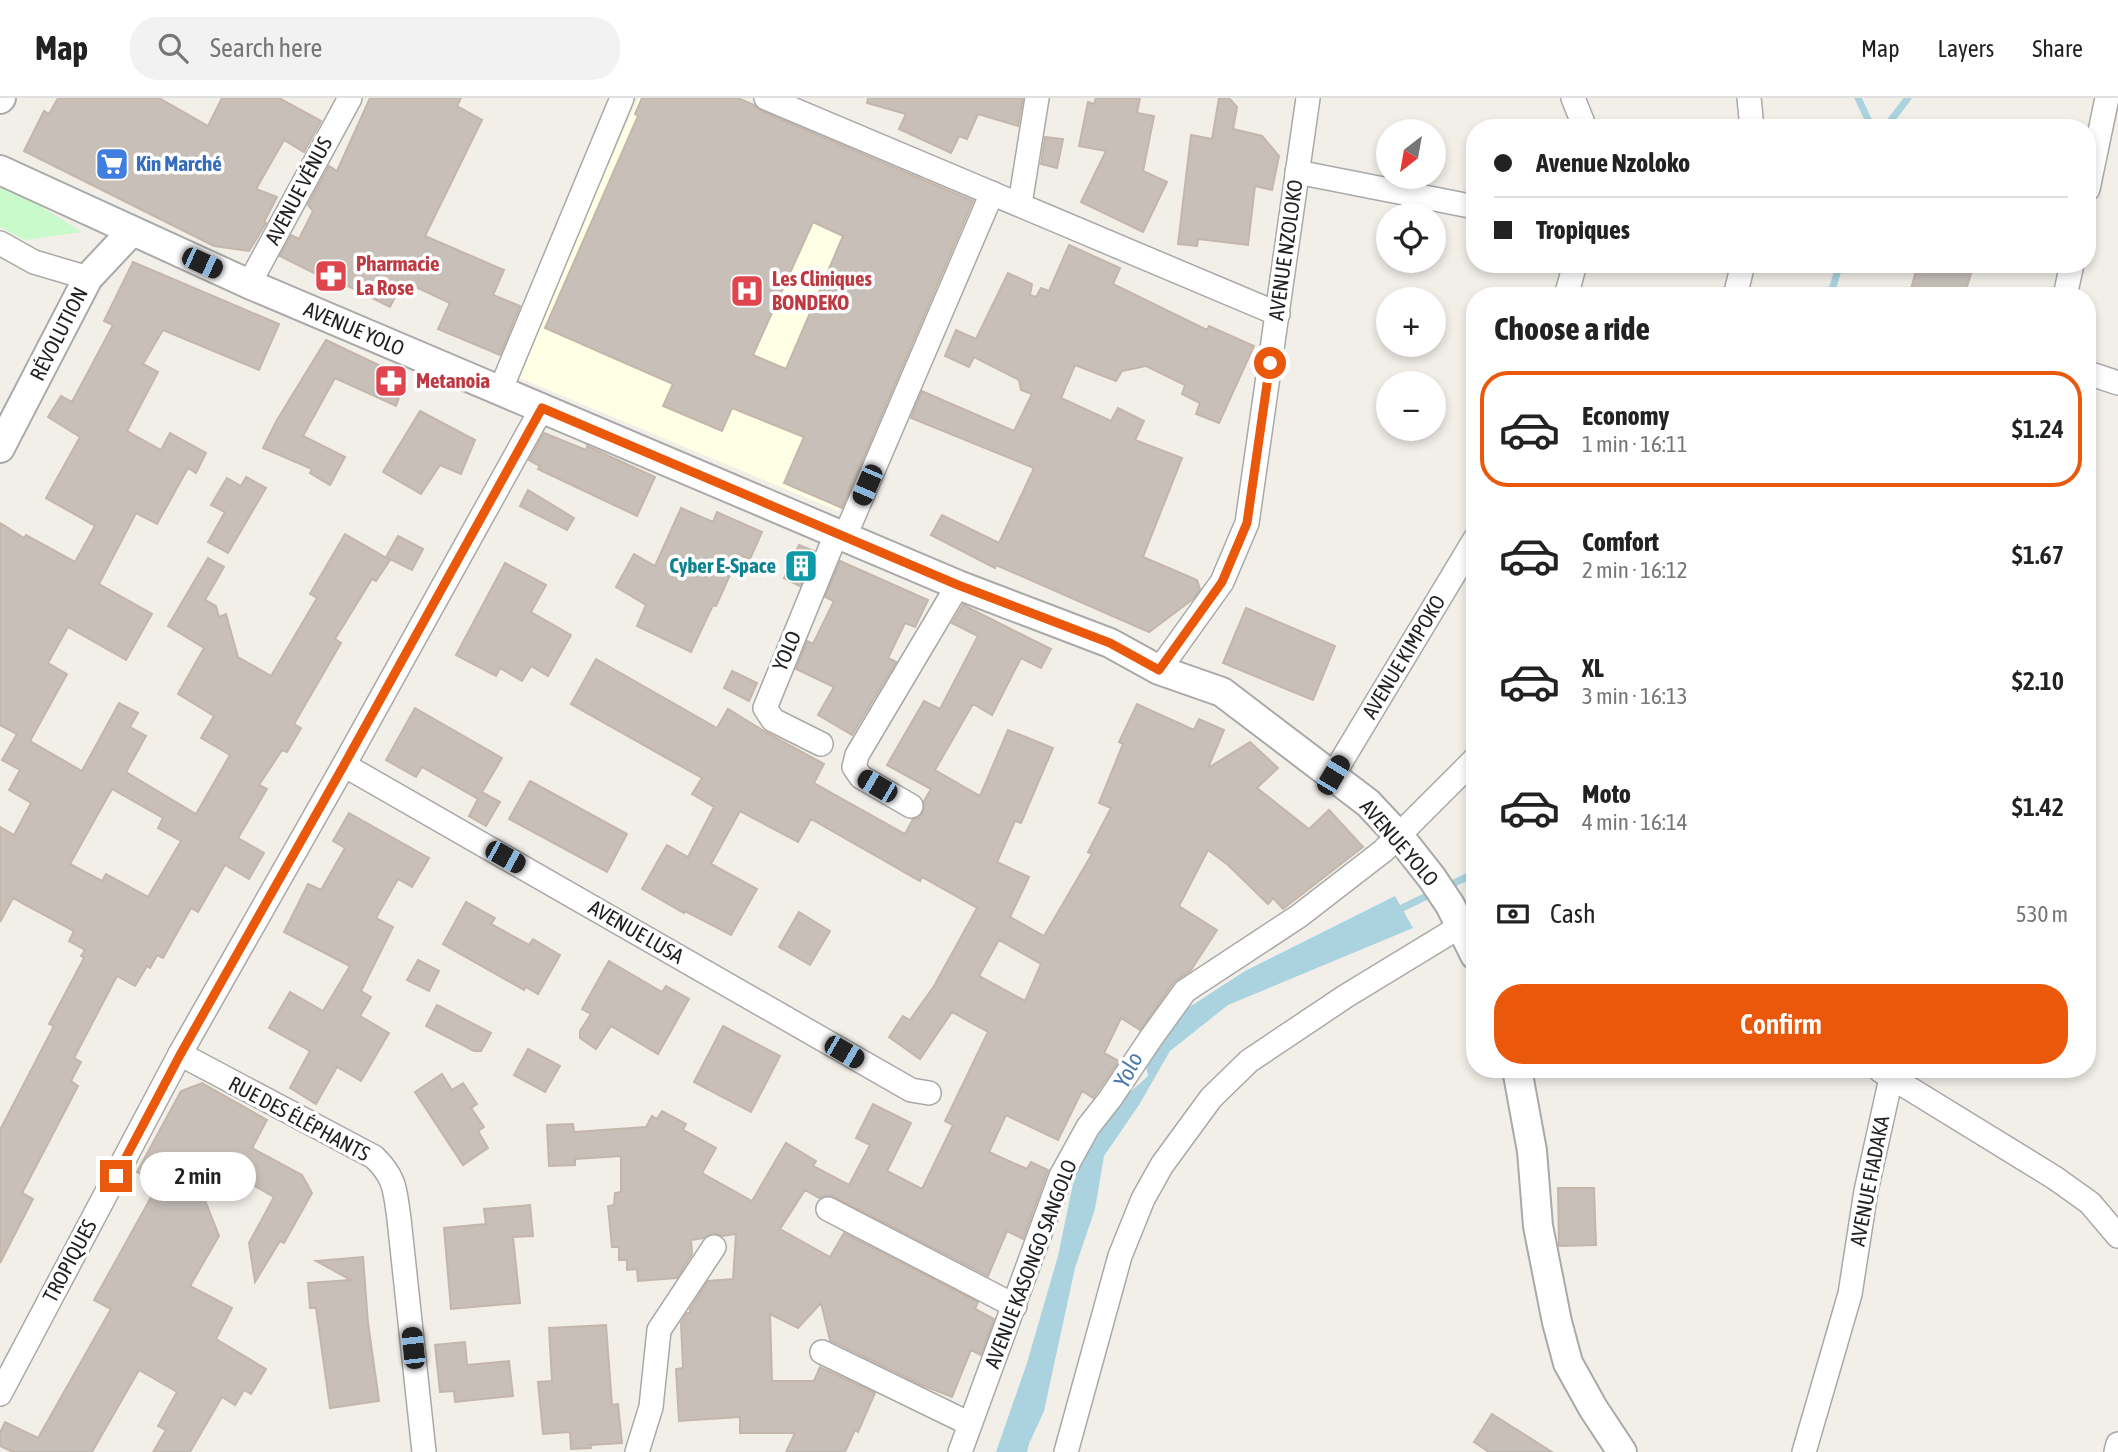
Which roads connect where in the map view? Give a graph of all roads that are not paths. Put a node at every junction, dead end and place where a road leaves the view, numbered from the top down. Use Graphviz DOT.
graph roads {
  1 [pos="349,98"];
  2 [pos="622,98"];
  3 [pos="766,98"];
  4 [pos="1037,98"];
  5 [pos="1308,98"];
  6 [pos="1573,98"];
  7 [pos="1749,98"];
  8 [pos="2107,98"];
  9 [pos="1581,119"];
  10 [pos="1751,119"];
  11 [pos="2096,151"];
  12 [pos="0,170"];
  13 [pos="1297,172"];
  14 [pos="992,193"];
  15 [pos="1020,204"];
  16 [pos="1466,205"];
  17 [pos="132,231"];
  18 [pos="0,243"];
  19 [pos="88,278"];
  20 [pos="248,284"];
  21 [pos="1278,314"];
  22 [pos="2096,376"];
  23 [pos="2118,383"];
  24 [pos="500,391"];
  25 [pos="542,408"];
  26 [pos="0,448"];
  27 [pos="841,534"];
  28 [pos="1466,554"];
  29 [pos="958,585"];
  30 [pos="1159,670"];
  31 [pos="821,744"];
  32 [pos="344,765"];
  33 [pos="1466,768"];
  34 [pos="1333,775"];
  35 [pos="911,806"];
  36 [pos="1399,836"];
  37 [pos="1462,915"];
  38 [pos="180,1055"];
  39 [pos="1519,1078"];
  40 [pos="1886,1078"];
  41 [pos="1897,1078"];
  42 [pos="929,1093"];
  43 [pos="828,1209"];
  44 [pos="2118,1233"];
  45 [pos="714,1247"];
  46 [pos="1015,1306"];
  47 [pos="822,1352"];
  48 [pos="0,1394"];
  49 [pos="970,1424"];
  50 [pos="2118,1444"];
  51 [pos="424,1452"];
  52 [pos="637,1452"];
  53 [pos="960,1452"];
  54 [pos="1066,1452"];
  55 [pos="1622,1452"];
  56 [pos="1804,1452"];
  57 [pos="2116,1452"];
  1 -- 20 [label="street, AVENUE VÉNUS"];
  2 -- 24 [label="street"];
  3 -- 14 [label="street"];
  4 -- 15 [label="street"];
  5 -- 13 [label="street, AVENUE NZOLOKO"];
  6 -- 9 [label="street"];
  7 -- 10 [label="street"];
  8 -- 11 [label="street"];
  12 -- 17 [label="street, AVENUE YOLO"];
  13 -- 16 [label="street"];
  13 -- 21 [label="street, AVENUE NZOLOKO"];
  14 -- 15 [label="street"];
  14 -- 27 [label="street"];
  15 -- 21 [label="street"];
  17 -- 19 [label="street, RÉVOLUTION"];
  17 -- 20 [label="street, AVENUE YOLO"];
  18 -- 19 [label="street"];
  19 -- 26 [label="street, RÉVOLUTION"];
  20 -- 24 [label="street, AVENUE YOLO"];
  21 -- 30 [label="street, AVENUE NZOLOKO"];
  22 -- 23 [label="street"];
  24 -- 25 [label="street, AVENUE YOLO"];
  25 -- 27 [label="street, AVENUE YOLO"];
  25 -- 32 [label="street, TROPIQUES"];
  27 -- 29 [label="street, AVENUE YOLO"];
  27 -- 31 [label="street, YOLO"];
  28 -- 34 [label="street, AVENUE KIMPOKO"];
  29 -- 30 [label="street, AVENUE YOLO"];
  29 -- 35 [label="street"];
  30 -- 34 [label="street, AVENUE YOLO"];
  32 -- 38 [label="street, TROPIQUES"];
  32 -- 42 [label="street, AVENUE LUSA"];
  33 -- 36 [label="street, AVENUE KASONGO SANGOLO"];
  34 -- 36 [label="street, AVENUE YOLO"];
  36 -- 37 [label="street, AVENUE YOLO"];
  36 -- 46 [label="street, AVENUE KASONGO SANGOLO"];
  37 -- 54 [label="street"];
  38 -- 48 [label="street, TROPIQUES"];
  38 -- 51 [label="street, RUE DES ÉLÉPHANTS"];
  39 -- 55 [label="street"];
  40 -- 56 [label="street, AVENUE FIADAKA"];
  41 -- 44 [label="street"];
  43 -- 46 [label="street"];
  45 -- 52 [label="street"];
  46 -- 49 [label="street, AVENUE KASONGO SANGOLO"];
  47 -- 49 [label="street"];
  49 -- 53 [label="street, AVENUE KASONGO SANGOLO"];
  50 -- 57 [label="street"];
}
